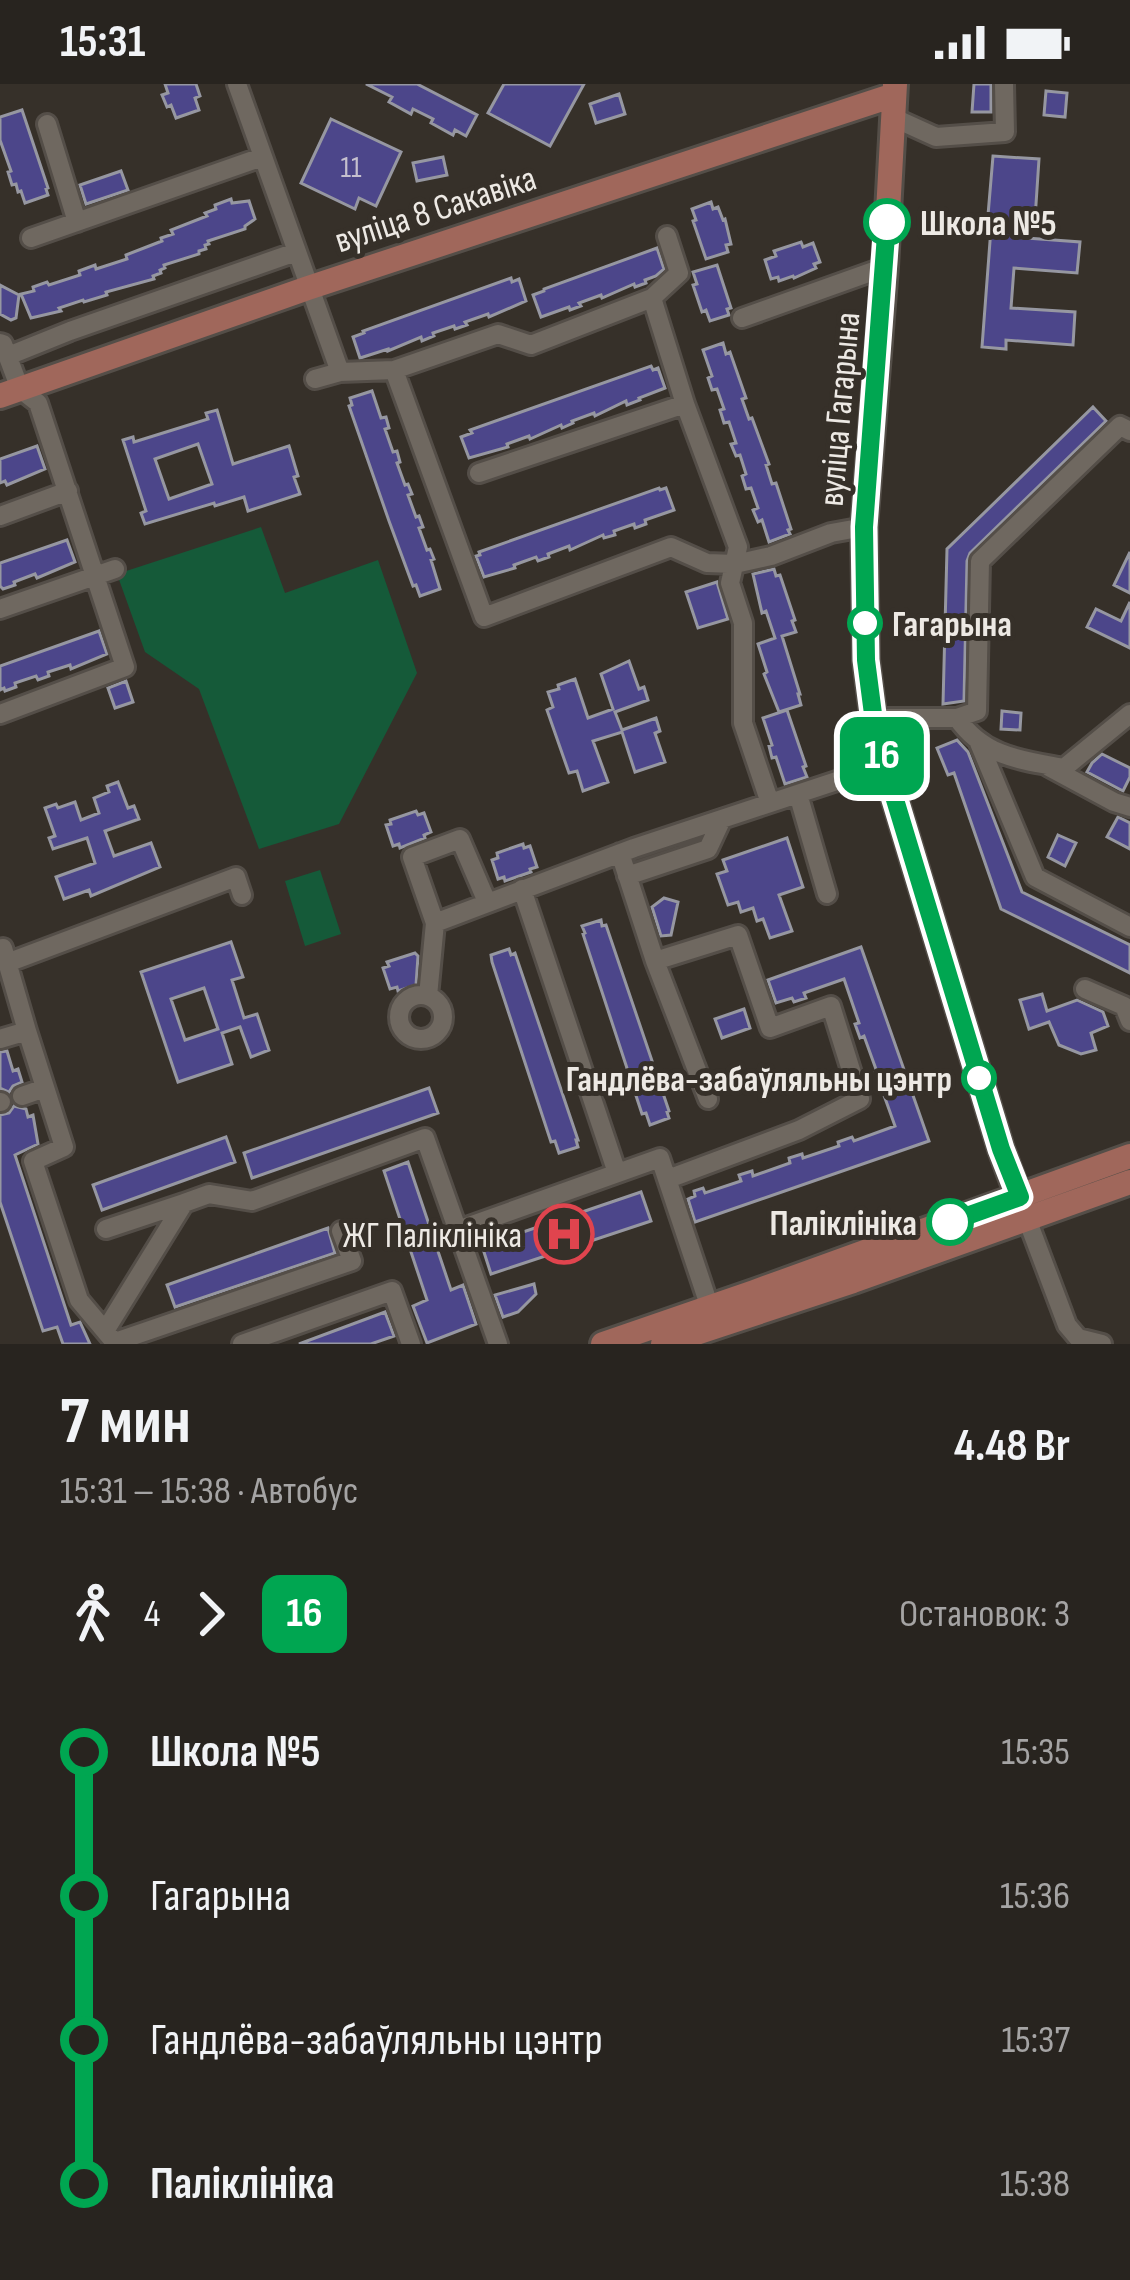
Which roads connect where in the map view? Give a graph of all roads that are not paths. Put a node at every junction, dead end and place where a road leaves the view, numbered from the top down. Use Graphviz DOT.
graph roads {
  1 [pos="237,84"];
  2 [pos="1010,86"];
  3 [pos="894,99"];
  4 [pos="47,124"];
  5 [pos="262,157"];
  6 [pos="77,222"];
  7 [pos="667,236"];
  8 [pos="31,238"];
  9 [pos="296,252"];
  10 [pos="885,267"];
  11 [pos="308,288"];
  12 [pos="652,298"];
  13 [pos="742,318"];
  14 [pos="4,349"];
  15 [pos="394,370"];
  16 [pos="340,372"];
  17 [pos="315,379"];
  18 [pos="10,392"];
  19 [pos="686,404"];
  20 [pos="1130,431"];
  21 [pos="479,473"];
  22 [pos="68,491"];
  23 [pos="0,515"];
  24 [pos="864,527"];
  25 [pos="735,564"];
  26 [pos="106,573"];
  27 [pos="0,609"];
  28 [pos="0,714"];
  29 [pos="1130,714"];
  30 [pos="874,718"];
  31 [pos="957,718"];
  32 [pos="977,739"];
  33 [pos="1045,764"];
  34 [pos="885,766"];
  35 [pos="798,794"];
  36 [pos="770,803"];
  37 [pos="1130,807"];
  38 [pos="722,819"];
  39 [pos="620,854"];
  40 [pos="627,876"];
  41 [pos="523,889"];
  42 [pos="827,894"];
  43 [pos="242,895"];
  44 [pos="487,902"];
  45 [pos="435,923"];
  46 [pos="1130,927"];
  47 [pos="5,955"];
  48 [pos="655,961"];
  49 [pos="1084,989"];
  50 [pos="428,996"];
  51 [pos="1130,1021"];
  52 [pos="27,1031"];
  53 [pos="0,1039"];
  54 [pos="45,1088"];
  55 [pos="22,1096"];
  56 [pos="708,1099"];
  57 [pos="1130,1156"];
  58 [pos="617,1173"];
  59 [pos="668,1179"];
  60 [pos="1130,1182"];
  61 [pos="184,1203"];
  62 [pos="1023,1208"];
  63 [pos="106,1229"];
  64 [pos="458,1230"];
  65 [pos="341,1231"];
  66 [pos="266,1291"];
  67 [pos="712,1326"];
  68 [pos="281,1330"];
  69 [pos="112,1339"];
  70 [pos="242,1344"];
  71 [pos="411,1344"];
  72 [pos="498,1344"];
  73 [pos="603,1344"];
  74 [pos="663,1344"];
  75 [pos="1102,1344"];
  1 -- 5 [label="street"];
  2 -- 3 [label="street"];
  3 -- 10 [label="main road, вуліца Гагарына"];
  3 -- 11 [label="main road, вуліца 8 Сакавіка"];
  4 -- 6 [label="street"];
  5 -- 6 [label="street"];
  5 -- 9 [label="street"];
  6 -- 8 [label="street"];
  7 -- 12 [label="street"];
  9 -- 11 [label="street"];
  9 -- 14 [label="street"];
  10 -- 13 [label="street"];
  10 -- 24 [label="main road, вуліца Гагарына"];
  11 -- 16 [label="street"];
  11 -- 18 [label="main road, вуліца 8 Сакавіка"];
  12 -- 15 [label="street"];
  12 -- 19 [label="street"];
  14 -- 18 [label="street"];
  15 -- 16 [label="street"];
  15 -- 25 [label="street"];
  16 -- 17 [label="street"];
  18 -- 22 [label="street"];
  19 -- 21 [label="street"];
  19 -- 25 [label="street"];
  20 -- 31 [label="street"];
  22 -- 23 [label="street"];
  22 -- 26 [label="street"];
  24 -- 25 [label="street"];
  24 -- 30 [label="main road, вуліца Гагарына"];
  25 -- 36 [label="street"];
  26 -- 27 [label="street"];
  26 -- 28 [label="street"];
  29 -- 33 [label="street"];
  30 -- 31 [label="street"];
  30 -- 34 [label="main road, вуліца Гагарына"];
  31 -- 32 [label="street"];
  32 -- 33 [label="street"];
  32 -- 46 [label="street"];
  33 -- 37 [label="street"];
  34 -- 35 [label="street"];
  34 -- 62 [label="main road, вуліца Гагарына"];
  35 -- 36 [label="street"];
  35 -- 42 [label="street"];
  36 -- 38 [label="street"];
  38 -- 39 [label="street"];
  38 -- 40 [label="street"];
  39 -- 40 [label="street"];
  39 -- 41 [label="street"];
  40 -- 48 [label="street"];
  41 -- 44 [label="street"];
  41 -- 58 [label="street"];
  43 -- 47 [label="street"];
  44 -- 45 [label="street"];
  44 -- 45 [label="street"];
  45 -- 50 [label="street"];
  47 -- 52 [label="street"];
  48 -- 56 [label="street"];
  48 -- 59 [label="street"];
  49 -- 51 [label="street"];
  52 -- 53 [label="street"];
  52 -- 54 [label="street"];
  54 -- 55 [label="street"];
  54 -- 69 [label="street"];
  57 -- 62 [label="main road"];
  58 -- 59 [label="street"];
  58 -- 64 [label="street"];
  59 -- 67 [label="street"];
  60 -- 62 [label="main road"];
  61 -- 63 [label="street"];
  61 -- 64 [label="street"];
  61 -- 69 [label="street"];
  62 -- 67 [label="main road"];
  62 -- 75 [label="street"];
  64 -- 72 [label="street"];
  65 -- 66 [label="street"];
  66 -- 68 [label="street"];
  66 -- 69 [label="street"];
  67 -- 73 [label="main road"];
  67 -- 74 [label="main road"];
  68 -- 70 [label="street"];
  68 -- 71 [label="street"];
}
